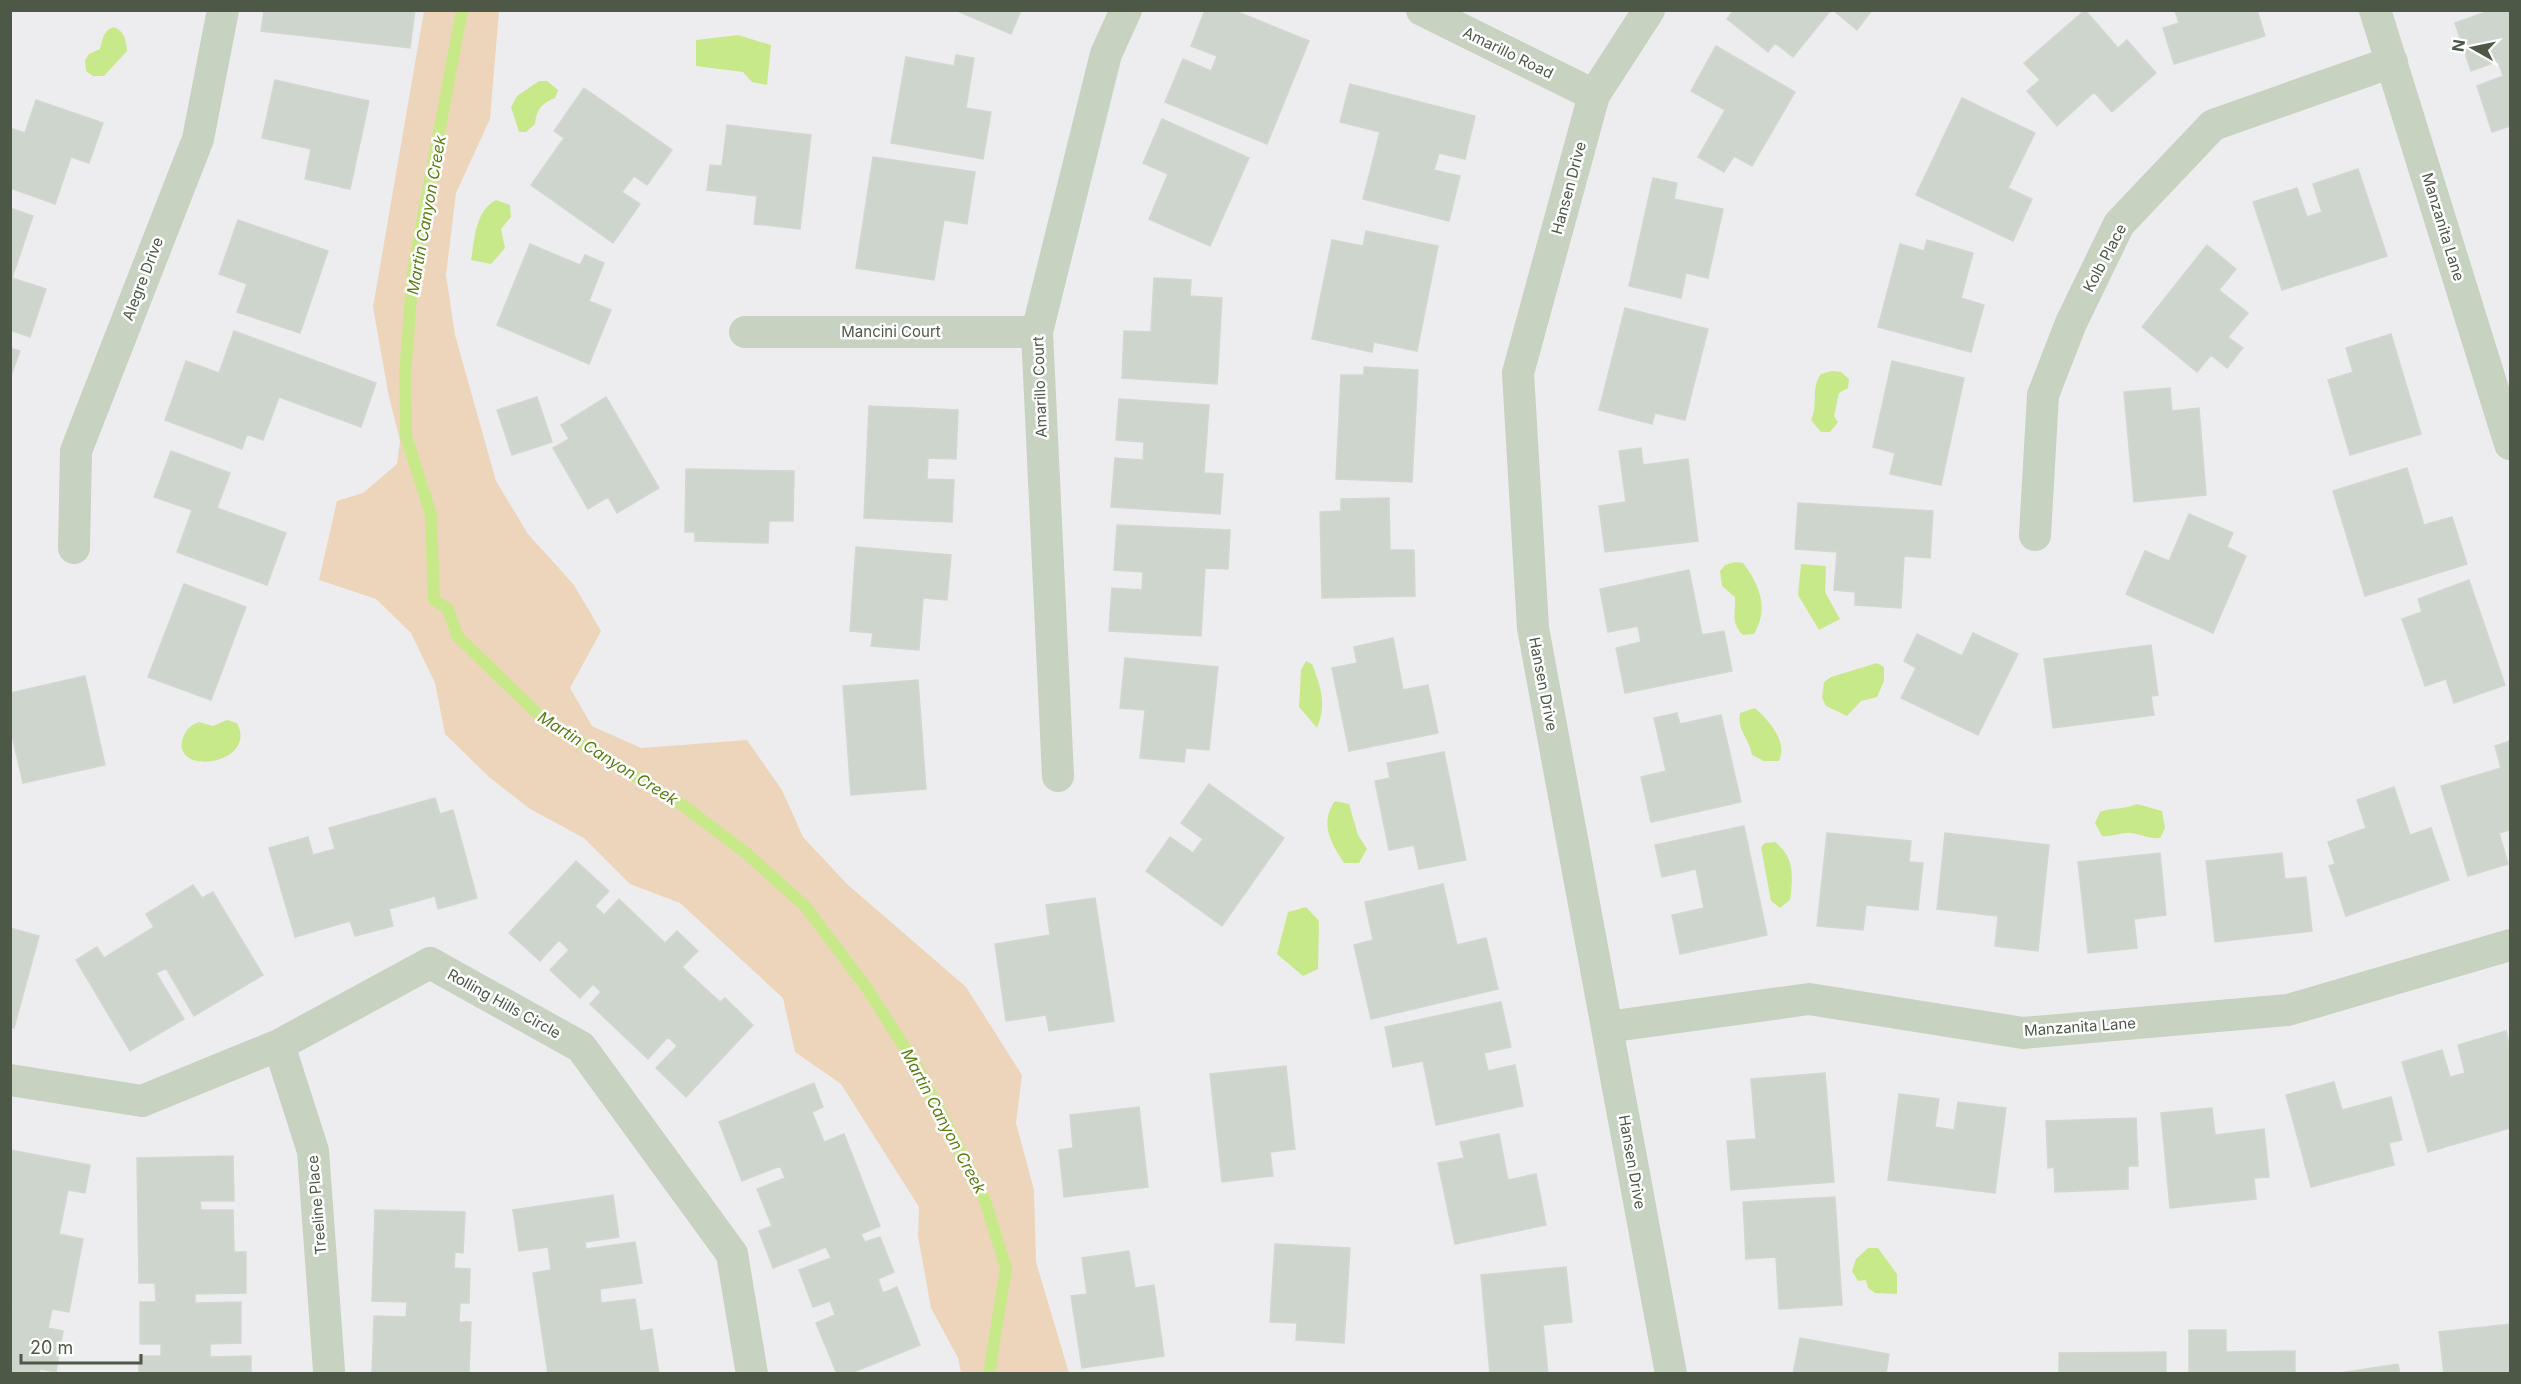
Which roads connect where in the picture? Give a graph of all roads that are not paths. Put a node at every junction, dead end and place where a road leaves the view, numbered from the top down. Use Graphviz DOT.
graph roads {
  1 [pos="223,10"];
  2 [pos="1126,10"];
  3 [pos="1422,10"];
  4 [pos="1649,10"];
  5 [pos="2376,10"];
  6 [pos="2392,62"];
  7 [pos="1594,95"];
  8 [pos="745,332"];
  9 [pos="1037,332"];
  10 [pos="2511,444"];
  11 [pos="2035,535"];
  12 [pos="74,548"];
  13 [pos="1058,776"];
  14 [pos="2511,945"];
  15 [pos="1607,1027"];
  16 [pos="279,1045"];
  17 [pos="10,1080"];
  18 [pos="329,1370"];
  19 [pos="752,1374"];
  20 [pos="1671,1374"];
  1 -- 12 [label="street, Alegre Drive"];
  2 -- 9 [label="street, Amarillo Court"];
  3 -- 7 [label="street, Amarillo Road"];
  4 -- 7 [label="street, Hansen Drive"];
  5 -- 6 [label="street, Manzanita Lane"];
  6 -- 10 [label="street, Manzanita Lane"];
  6 -- 11 [label="street, Kolb Place"];
  7 -- 15 [label="street, Hansen Drive"];
  8 -- 9 [label="street, Mancini Court"];
  9 -- 13 [label="street, Amarillo Court"];
  14 -- 15 [label="street, Manzanita Lane"];
  15 -- 20 [label="street, Hansen Drive"];
  16 -- 17 [label="street, Rolling Hills Circle"];
  16 -- 18 [label="street, Treeline Place"];
  16 -- 19 [label="street, Rolling Hills Circle"];
}
